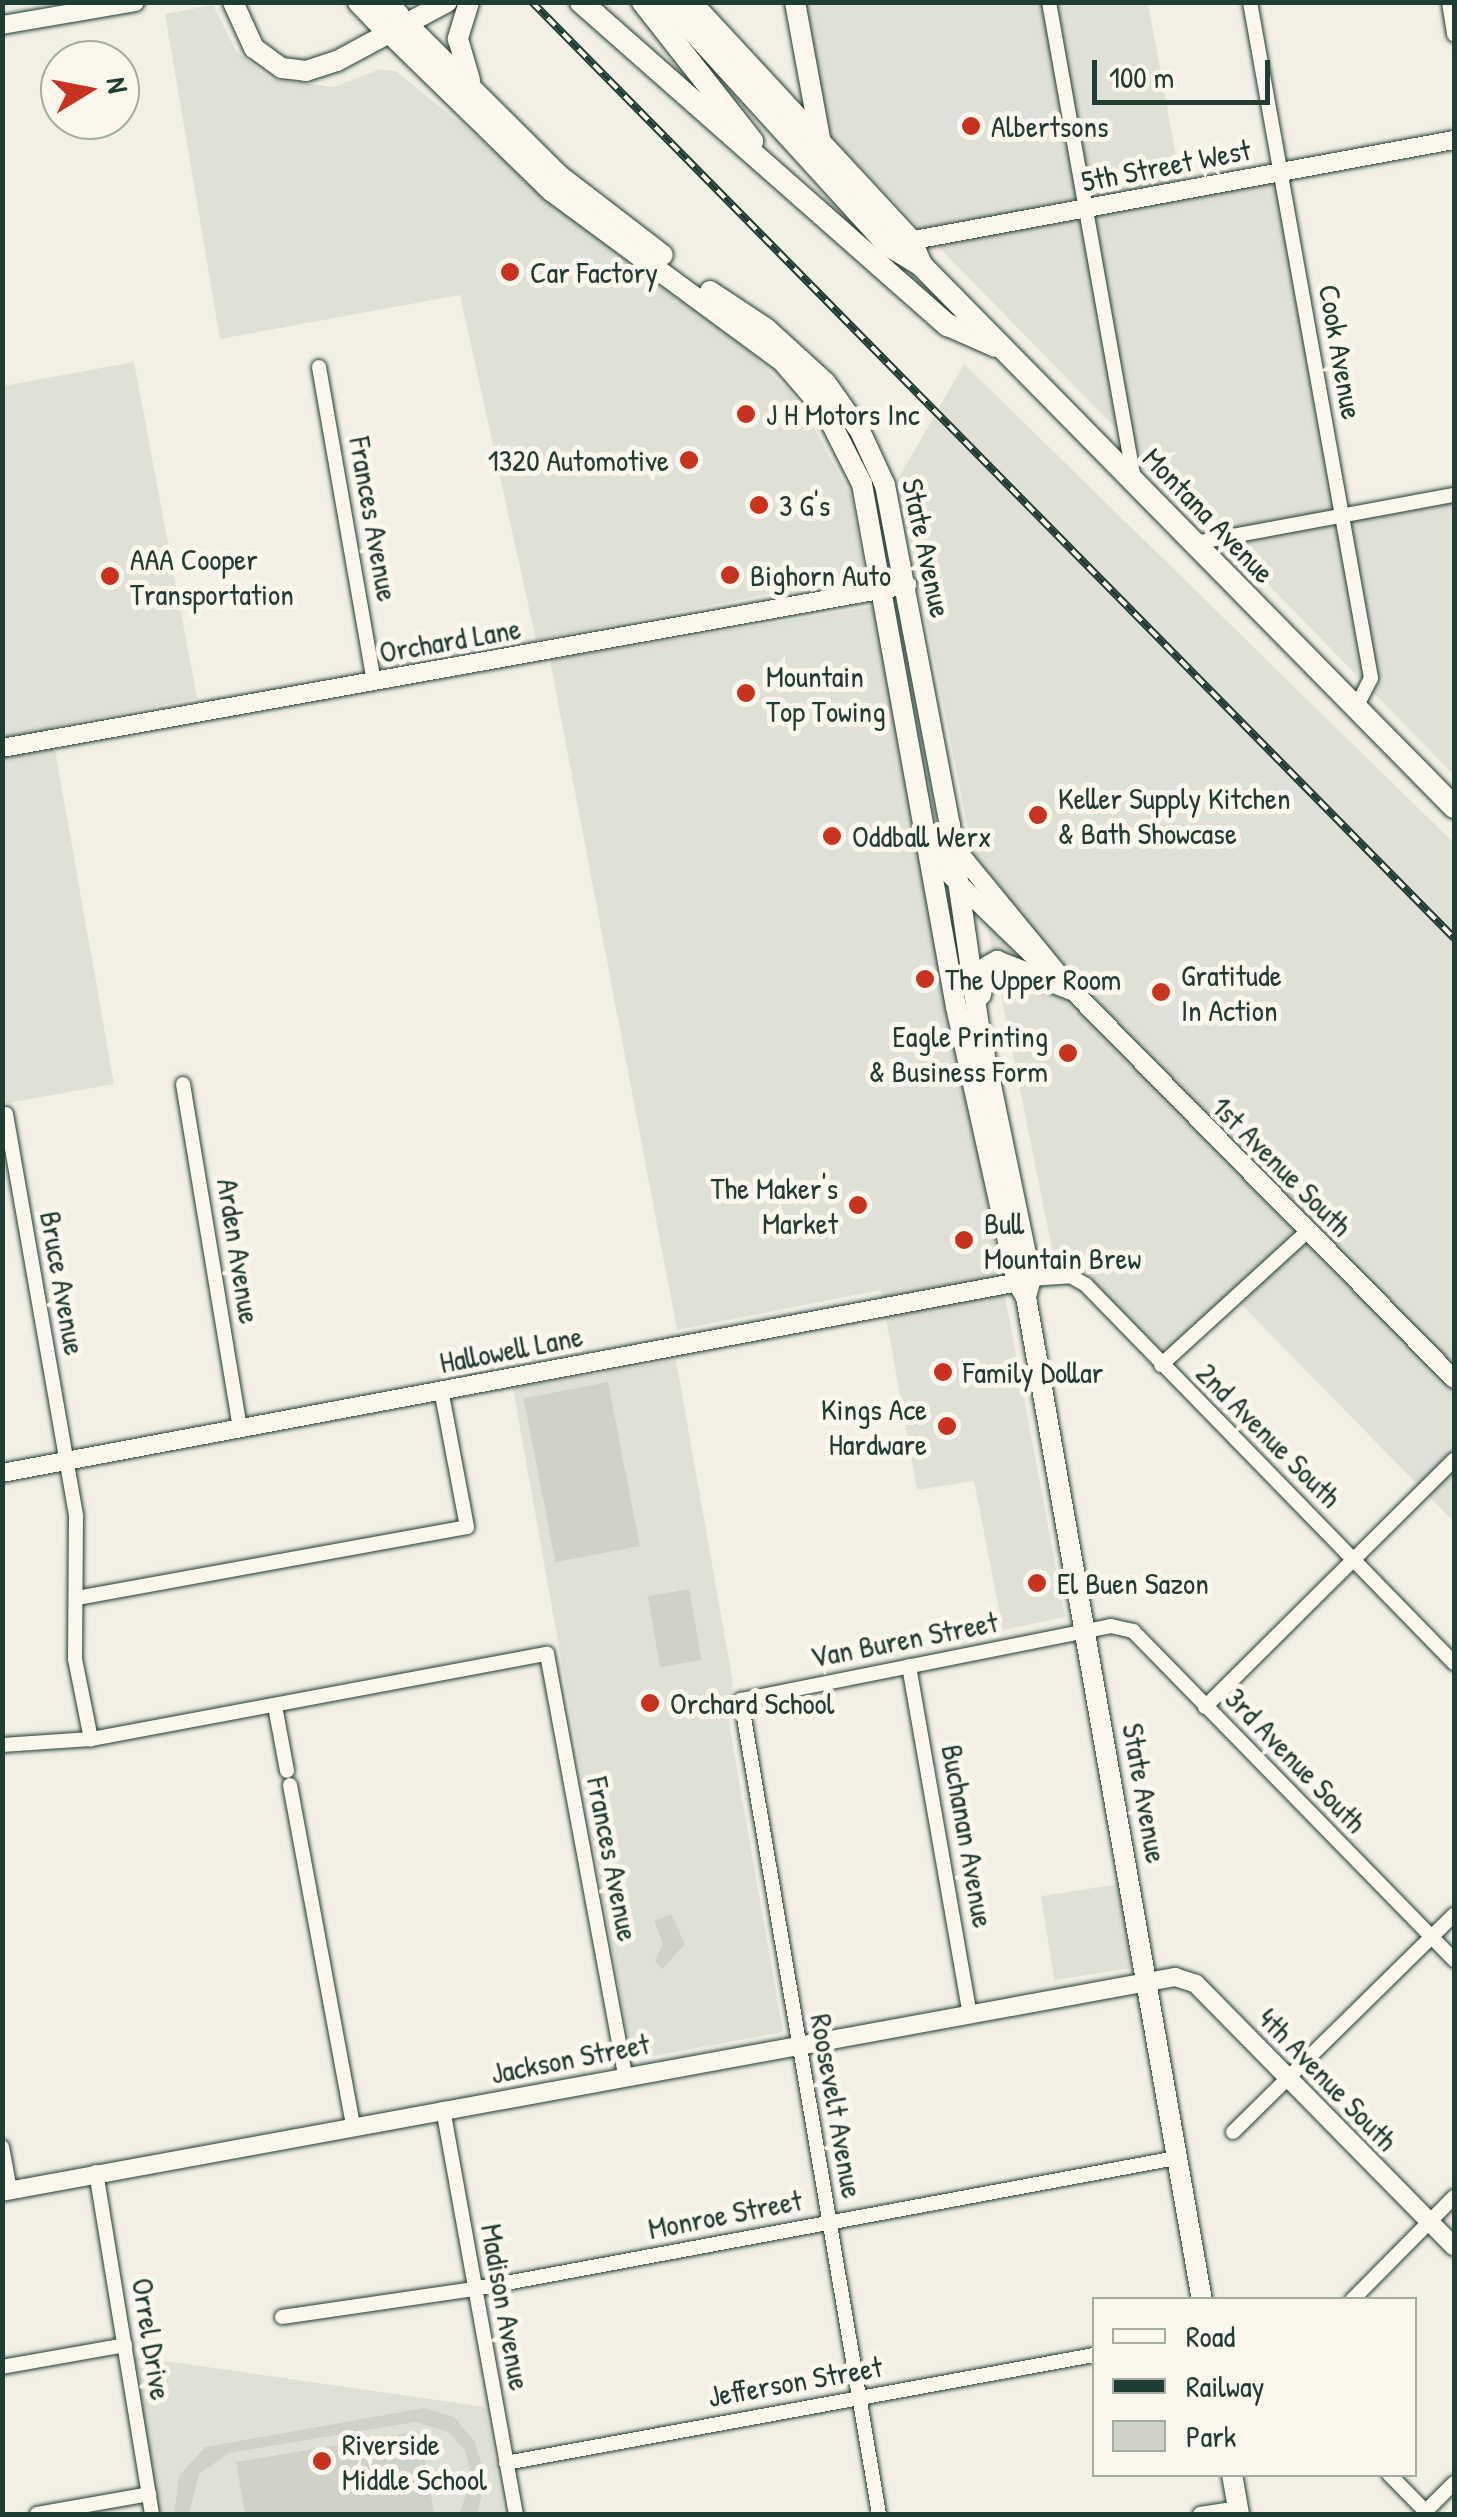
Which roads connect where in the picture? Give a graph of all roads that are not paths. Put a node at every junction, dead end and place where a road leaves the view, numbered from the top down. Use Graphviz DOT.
graph roads {
  1 [pos="136,2"];
  2 [pos="233,2"];
  3 [pos="358,2"];
  4 [pos="420,2"];
  5 [pos="447,2"];
  6 [pos="469,2"];
  7 [pos="581,2"];
  8 [pos="642,2"];
  9 [pos="667,2"];
  10 [pos="690,2"];
  11 [pos="795,2"];
  12 [pos="1049,2"];
  13 [pos="1250,2"];
  14 [pos="1448,2"];
  15 [pos="389,24"];
  16 [pos="2,25"];
  17 [pos="1454,35"];
  18 [pos="482,99"];
  19 [pos="1454,140"];
  20 [pos="822,152"];
  21 [pos="1281,170"];
  22 [pos="792,188"];
  23 [pos="1086,208"];
  24 [pos="899,243"];
  25 [pos="1011,356"];
  26 [pos="318,368"];
  27 [pos="1134,481"];
  28 [pos="1454,495"];
  29 [pos="1342,516"];
  30 [pos="1194,543"];
  31 [pos="907,585"];
  32 [pos="883,589"];
  33 [pos="374,681"];
  34 [pos="1356,707"];
  35 [pos="905,711"];
  36 [pos="2,748"];
  37 [pos="1454,807"];
  38 [pos="951,836"];
  39 [pos="958,884"];
  40 [pos="1072,990"];
  41 [pos="979,1027"];
  42 [pos="183,1084"];
  43 [pos="6,1114"];
  44 [pos="1308,1231"];
  45 [pos="1024,1286"];
  46 [pos="1161,1365"];
  47 [pos="1454,1380"];
  48 [pos="442,1390"];
  49 [pos="240,1427"];
  50 [pos="1454,1460"];
  51 [pos="65,1461"];
  52 [pos="2,1473"];
  53 [pos="1352,1559"];
  54 [pos="76,1598"];
  55 [pos="1086,1631"];
  56 [pos="1454,1663"];
  57 [pos="909,1666"];
  58 [pos="275,1706"];
  59 [pos="1206,1706"];
  60 [pos="738,1708"];
  61 [pos="91,1739"];
  62 [pos="2,1745"];
  63 [pos="1454,1915"];
  64 [pos="1432,1937"];
  65 [pos="1454,1960"];
  66 [pos="1148,1981"];
  67 [pos="970,2016"];
  68 [pos="797,2042"];
  69 [pos="625,2075"];
  70 [pos="1288,2078"];
  71 [pos="442,2109"];
  72 [pos="353,2126"];
  73 [pos="1232,2132"];
  74 [pos="2,2147"];
  75 [pos="1176,2158"];
  76 [pos="96,2172"];
  77 [pos="6,2191"];
  78 [pos="1454,2196"];
  79 [pos="1428,2221"];
  80 [pos="830,2222"];
  81 [pos="1454,2247"];
  82 [pos="474,2289"];
  83 [pos="1201,2297"];
  84 [pos="1355,2297"];
  85 [pos="282,2317"];
  86 [pos="125,2345"];
  87 [pos="1092,2355"];
  88 [pos="2,2367"];
  89 [pos="859,2397"];
  90 [pos="506,2462"];
  91 [pos="1232,2477"];
  92 [pos="1392,2477"];
  93 [pos="1454,2483"];
  94 [pos="149,2494"];
  95 [pos="1238,2511"];
  96 [pos="36,2514"];
  97 [pos="152,2514"];
  98 [pos="516,2514"];
  99 [pos="878,2514"];
  100 [pos="1200,2514"];
  101 [pos="1426,2514"];
  1 -- 16 [label="street"];
  2 -- 15 [label="main road"];
  3 -- 15 [label="main road"];
  4 -- 15 [label="main road"];
  5 -- 15 [label="main road"];
  6 -- 18 [label="main road"];
  7 -- 22 [label="main road"];
  8 -- 22 [label="main road"];
  9 -- 24 [label="main road, Montana Avenue"];
  10 -- 20 [label="main road, Montana Avenue"];
  11 -- 20 [label="main road"];
  12 -- 23 [label="street"];
  13 -- 21 [label="street, Cook Avenue"];
  14 -- 17 [label="street"];
  15 -- 18 [label="main road, State Avenue"];
  15 -- 32 [label="main road, State Avenue"];
  18 -- 31 [label="main road, State Avenue"];
  19 -- 21 [label="street, 5th Street West"];
  20 -- 24 [label="main road, Montana Avenue"];
  21 -- 23 [label="street, 5th Street West"];
  21 -- 29 [label="street, Cook Avenue"];
  22 -- 25 [label="main road"];
  23 -- 24 [label="street, 5th Street West"];
  23 -- 27 [label="street"];
  24 -- 25 [label="main road, Montana Avenue"];
  25 -- 27 [label="main road, Montana Avenue"];
  26 -- 33 [label="street, Frances Avenue"];
  27 -- 30 [label="main road, Montana Avenue"];
  28 -- 29 [label="street"];
  29 -- 30 [label="street"];
  29 -- 34 [label="street, Cook Avenue"];
  30 -- 34 [label="main road, Montana Avenue"];
  31 -- 32 [label="street, Orchard Lane"];
  31 -- 38 [label="main road, State Avenue"];
  32 -- 33 [label="street, Orchard Lane"];
  32 -- 35 [label="main road, State Avenue"];
  33 -- 36 [label="street, Orchard Lane"];
  34 -- 37 [label="main road, Montana Avenue"];
  35 -- 39 [label="street, 1st Avenue South"];
  35 -- 45 [label="main road, State Avenue"];
  38 -- 39 [label="main road, State Avenue"];
  38 -- 40 [label="street, 1st Avenue South"];
  39 -- 40 [label="street, 1st Avenue South"];
  39 -- 41 [label="main road, State Avenue"];
  40 -- 41 [label="main road"];
  40 -- 44 [label="street, 1st Avenue South"];
  41 -- 45 [label="main road, State Avenue"];
  42 -- 49 [label="street, Arden Avenue"];
  43 -- 51 [label="street, Bruce Avenue"];
  44 -- 46 [label="street"];
  44 -- 47 [label="street, 1st Avenue South"];
  45 -- 46 [label="street, 2nd Avenue South"];
  45 -- 48 [label="street, Hallowell Lane"];
  45 -- 55 [label="main road, State Avenue"];
  46 -- 53 [label="street, 2nd Avenue South"];
  48 -- 49 [label="street, Hallowell Lane"];
  48 -- 54 [label="street"];
  49 -- 51 [label="street, Hallowell Lane"];
  50 -- 53 [label="street"];
  51 -- 52 [label="street, Hallowell Lane"];
  51 -- 54 [label="street, Bruce Avenue"];
  53 -- 56 [label="street, 2nd Avenue South"];
  53 -- 59 [label="street"];
  54 -- 61 [label="street, Bruce Avenue"];
  55 -- 57 [label="street, Van Buren Street"];
  55 -- 59 [label="street, 3rd Avenue South"];
  55 -- 66 [label="main road, State Avenue"];
  57 -- 60 [label="street, Van Buren Street"];
  57 -- 67 [label="street, Buchanan Avenue"];
  58 -- 61 [label="street"];
  58 -- 69 [label="street, Frances Avenue"];
  58 -- 72 [label="street"];
  59 -- 64 [label="street, 3rd Avenue South"];
  60 -- 68 [label="street, Roosevelt Avenue"];
  61 -- 62 [label="street"];
  63 -- 64 [label="street"];
  64 -- 65 [label="street, 3rd Avenue South"];
  64 -- 70 [label="street"];
  66 -- 67 [label="street, Jackson Street"];
  66 -- 70 [label="street, 4th Avenue South"];
  66 -- 75 [label="main road, State Avenue"];
  67 -- 68 [label="street, Jackson Street"];
  68 -- 69 [label="street, Jackson Street"];
  68 -- 80 [label="street, Roosevelt Avenue"];
  69 -- 71 [label="street, Jackson Street"];
  70 -- 73 [label="street"];
  70 -- 79 [label="street, 4th Avenue South"];
  71 -- 72 [label="street, Jackson Street"];
  71 -- 82 [label="street, Madison Avenue"];
  72 -- 76 [label="street, Jackson Street"];
  74 -- 77 [label="street"];
  75 -- 80 [label="street, Monroe Street"];
  75 -- 83 [label="main road, State Avenue"];
  76 -- 77 [label="street, Jackson Street"];
  76 -- 86 [label="street, Orrel Drive"];
  78 -- 79 [label="street"];
  79 -- 81 [label="street, 4th Avenue South"];
  79 -- 84 [label="street"];
  80 -- 82 [label="street, Monroe Street"];
  80 -- 89 [label="street, Roosevelt Avenue"];
  82 -- 85 [label="street, Monroe Street"];
  82 -- 90 [label="street, Madison Avenue"];
  86 -- 88 [label="street"];
  86 -- 94 [label="street, Orrel Drive"];
  87 -- 89 [label="street, Jefferson Street"];
  89 -- 90 [label="street, Jefferson Street"];
  89 -- 99 [label="street, Roosevelt Avenue"];
  90 -- 98 [label="street, Madison Avenue"];
  91 -- 95 [label="main road"];
  92 -- 101 [label="street"];
  93 -- 101 [label="street"];
  94 -- 96 [label="street"];
  94 -- 97 [label="street, Orrel Drive"];
  95 -- 100 [label="street"];
}
